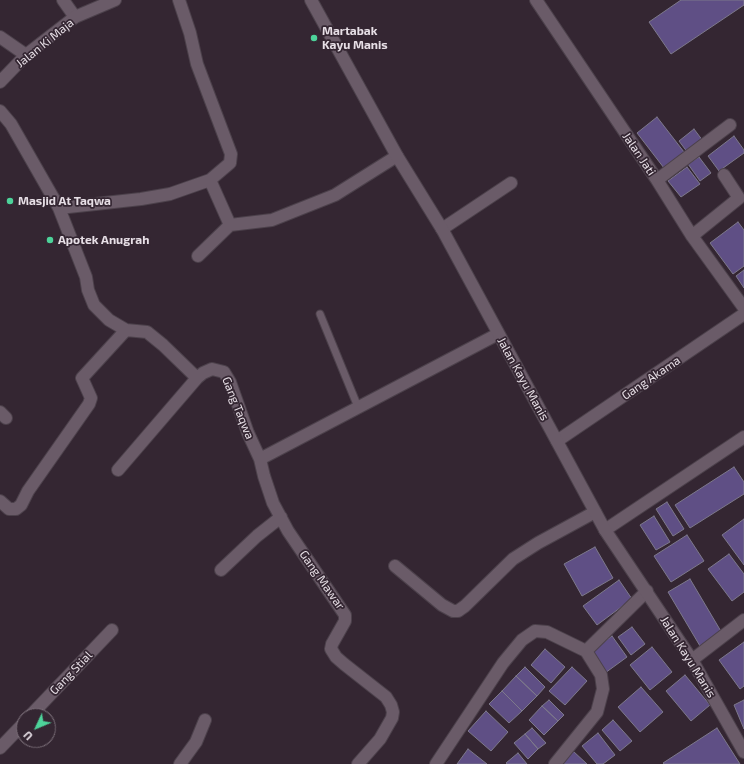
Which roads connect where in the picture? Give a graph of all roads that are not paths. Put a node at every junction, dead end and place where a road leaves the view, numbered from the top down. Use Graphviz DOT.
graph roads {
  1 [pos="63,0"];
  2 [pos="115,0"];
  3 [pos="179,0"];
  4 [pos="311,0"];
  5 [pos="536,0"];
  6 [pos="75,17"];
  7 [pos="0,37"];
  8 [pos="26,55"];
  9 [pos="0,82"];
  10 [pos="0,111"];
  11 [pos="730,125"];
  12 [pos="398,156"];
  13 [pos="724,174"];
  14 [pos="210,180"];
  15 [pos="657,180"];
  16 [pos="511,183"];
  17 [pos="741,201"];
  18 [pos="60,208"];
  19 [pos="230,225"];
  20 [pos="442,229"];
  21 [pos="692,236"];
  22 [pos="198,256"];
  23 [pos="744,308"];
  24 [pos="320,314"];
  25 [pos="744,314"];
  26 [pos="126,330"];
  27 [pos="498,334"];
  28 [pos="197,378"];
  29 [pos="358,407"];
  30 [pos="744,437"];
  31 [pos="557,441"];
  32 [pos="260,459"];
  33 [pos="118,470"];
  34 [pos="0,501"];
  35 [pos="595,512"];
  36 [pos="281,518"];
  37 [pos="605,530"];
  38 [pos="395,566"];
  39 [pos="222,570"];
  40 [pos="647,591"];
  41 [pos="744,620"];
  42 [pos="112,630"];
  43 [pos="586,651"];
  44 [pos="692,660"];
  45 [pos="38,708"];
  46 [pos="205,720"];
  47 [pos="16,731"];
  48 [pos="0,748"];
  49 [pos="744,752"];
  50 [pos="180,764"];
  51 [pos="358,764"];
  52 [pos="436,764"];
  53 [pos="555,764"];
  1 -- 6 [label="street"];
  2 -- 6 [label="street, Jalan Ki Maja"];
  3 -- 14 [label="street"];
  4 -- 12 [label="street, Jalan Kayu Manis"];
  5 -- 15 [label="street, Jalan Jati"];
  6 -- 8 [label="street, Jalan Ki Maja"];
  7 -- 8 [label="street"];
  8 -- 9 [label="street, Jalan Ki Maja"];
  10 -- 18 [label="street"];
  11 -- 15 [label="street"];
  12 -- 19 [label="street"];
  12 -- 20 [label="street, Jalan Kayu Manis"];
  13 -- 17 [label="street"];
  14 -- 18 [label="street"];
  14 -- 19 [label="street"];
  15 -- 21 [label="street, Jalan Jati"];
  16 -- 20 [label="street"];
  17 -- 21 [label="street"];
  18 -- 26 [label="street"];
  19 -- 22 [label="street"];
  20 -- 27 [label="street, Jalan Kayu Manis"];
  21 -- 23 [label="street, Jalan Jati"];
  24 -- 29 [label="lane"];
  25 -- 31 [label="street, Gang Akama"];
  26 -- 28 [label="street"];
  26 -- 34 [label="street"];
  27 -- 29 [label="street"];
  27 -- 31 [label="street, Jalan Kayu Manis"];
  28 -- 32 [label="street, Gang Taqwa"];
  28 -- 33 [label="street"];
  29 -- 32 [label="street"];
  30 -- 37 [label="street"];
  31 -- 35 [label="street, Jalan Kayu Manis"];
  32 -- 36 [label="street, Gang Mawar"];
  35 -- 37 [label="street, Jalan Kayu Manis"];
  35 -- 38 [label="street"];
  36 -- 39 [label="street"];
  36 -- 51 [label="street, Gang Mawar"];
  37 -- 40 [label="street, Jalan Kayu Manis"];
  40 -- 43 [label="street"];
  40 -- 44 [label="street, Jalan Kayu Manis"];
  41 -- 44 [label="street"];
  42 -- 45 [label="street, Gang Stial"];
  43 -- 52 [label="street"];
  43 -- 53 [label="street"];
  44 -- 49 [label="street, Jalan Kayu Manis"];
  46 -- 50 [label="street"];
  47 -- 48 [label="street"];
}
